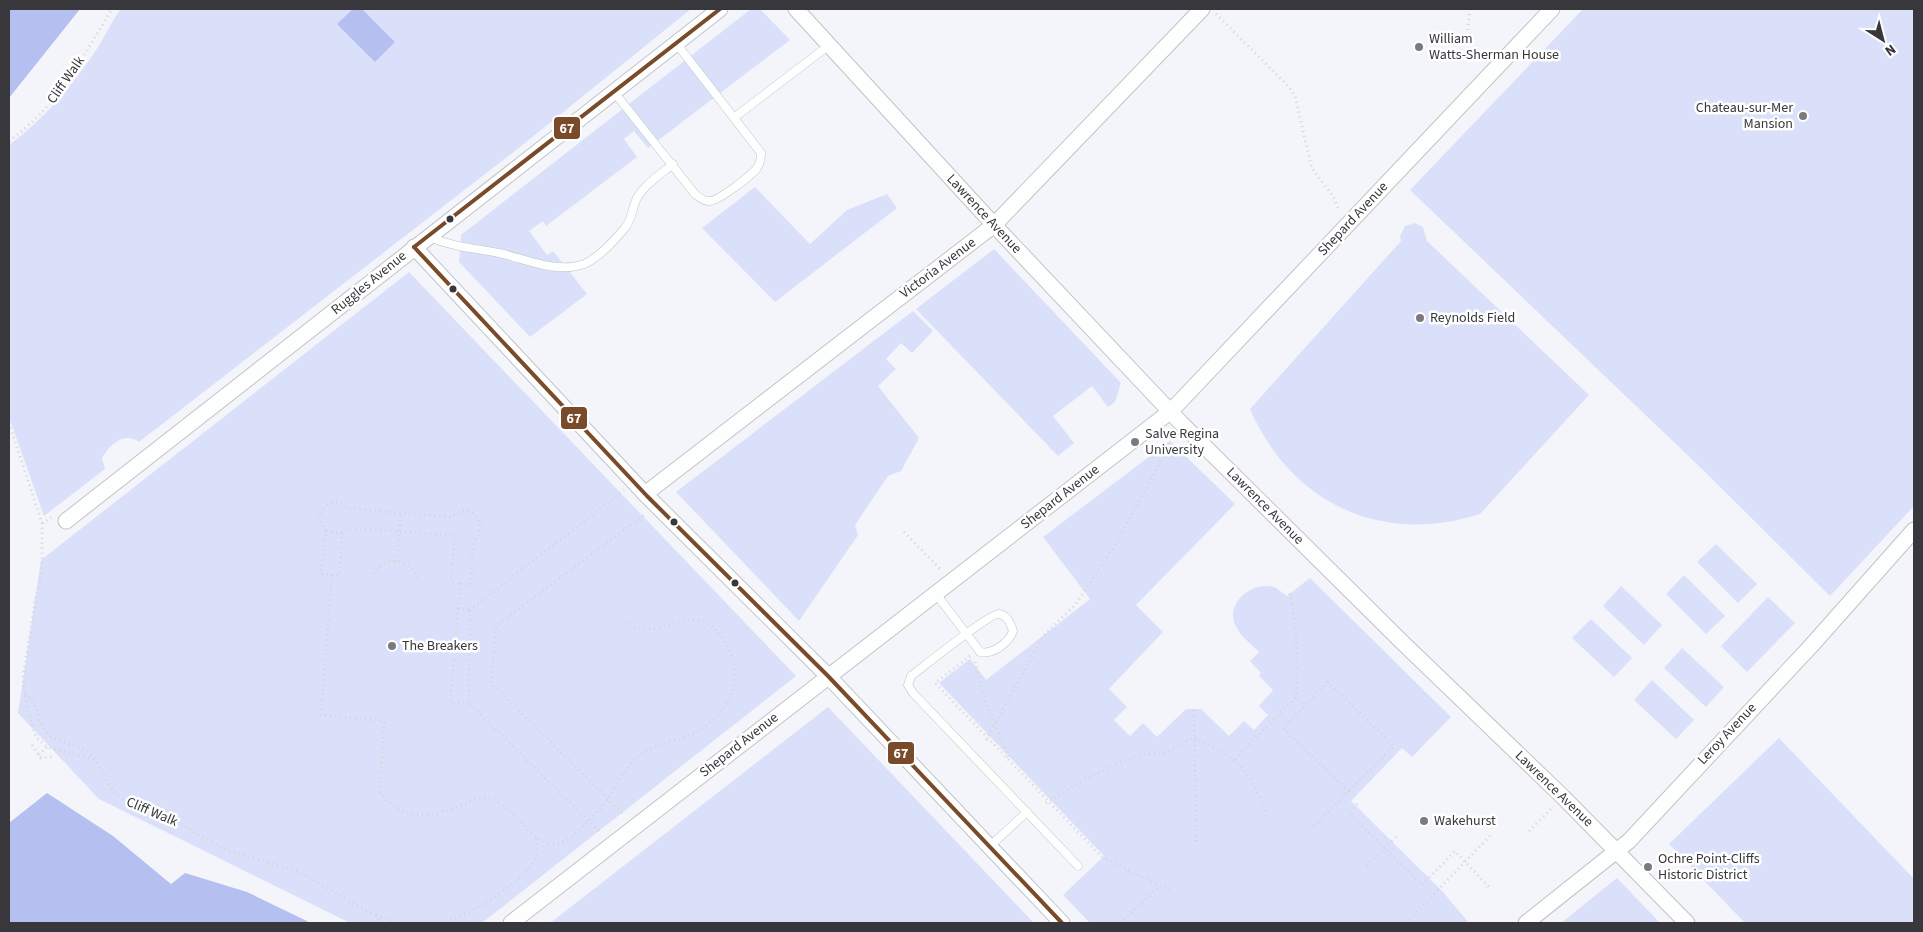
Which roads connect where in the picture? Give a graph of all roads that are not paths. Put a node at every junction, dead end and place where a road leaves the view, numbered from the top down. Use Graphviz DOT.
graph roads {
  1 [pos="720,9"];
  2 [pos="796,9"];
  3 [pos="1202,9"];
  4 [pos="1552,9"];
  5 [pos="676,43"];
  6 [pos="828,46"];
  7 [pos="614,92"];
  8 [pos="735,117"];
  9 [pos="673,164"];
  10 [pos="994,225"];
  11 [pos="427,237"];
  12 [pos="414,247"];
  13 [pos="1171,411"];
  14 [pos="645,494"];
  15 [pos="66,520"];
  16 [pos="1914,530"];
  17 [pos="936,594"];
  18 [pos="967,634"];
  19 [pos="828,676"];
  20 [pos="1027,812"];
  21 [pos="989,846"];
  22 [pos="1618,851"];
  23 [pos="1078,866"];
  24 [pos="511,923"];
  25 [pos="1062,923"];
  26 [pos="1526,923"];
  27 [pos="1687,923"];
  1 -- 5 [label="street, Ruggles Avenue"];
  2 -- 6 [label="street, Lawrence Avenue"];
  3 -- 10 [label="street, Victoria Avenue"];
  4 -- 13 [label="street, Shepard Avenue"];
  5 -- 7 [label="street, Ruggles Avenue"];
  5 -- 8 [label="lane"];
  6 -- 8 [label="lane"];
  6 -- 10 [label="street, Lawrence Avenue"];
  7 -- 9 [label="lane"];
  7 -- 11 [label="street, Ruggles Avenue"];
  8 -- 9 [label="lane"];
  9 -- 11 [label="lane"];
  10 -- 13 [label="street, Lawrence Avenue"];
  10 -- 14 [label="street, Victoria Avenue"];
  11 -- 12 [label="street, Ruggles Avenue"];
  12 -- 14 [label="street"];
  12 -- 15 [label="street, Ruggles Avenue"];
  13 -- 17 [label="street, Shepard Avenue"];
  13 -- 22 [label="street, Lawrence Avenue"];
  14 -- 19 [label="street"];
  16 -- 22 [label="street, Leroy Avenue"];
  17 -- 18 [label="lane"];
  17 -- 19 [label="street, Shepard Avenue"];
  18 -- 18 [label="lane"];
  18 -- 20 [label="lane"];
  19 -- 21 [label="street"];
  19 -- 24 [label="street, Shepard Avenue"];
  20 -- 21 [label="lane"];
  20 -- 23 [label="lane"];
  21 -- 25 [label="street"];
  22 -- 26 [label="street, Leroy Avenue"];
  22 -- 27 [label="street, Lawrence Avenue"];
}
